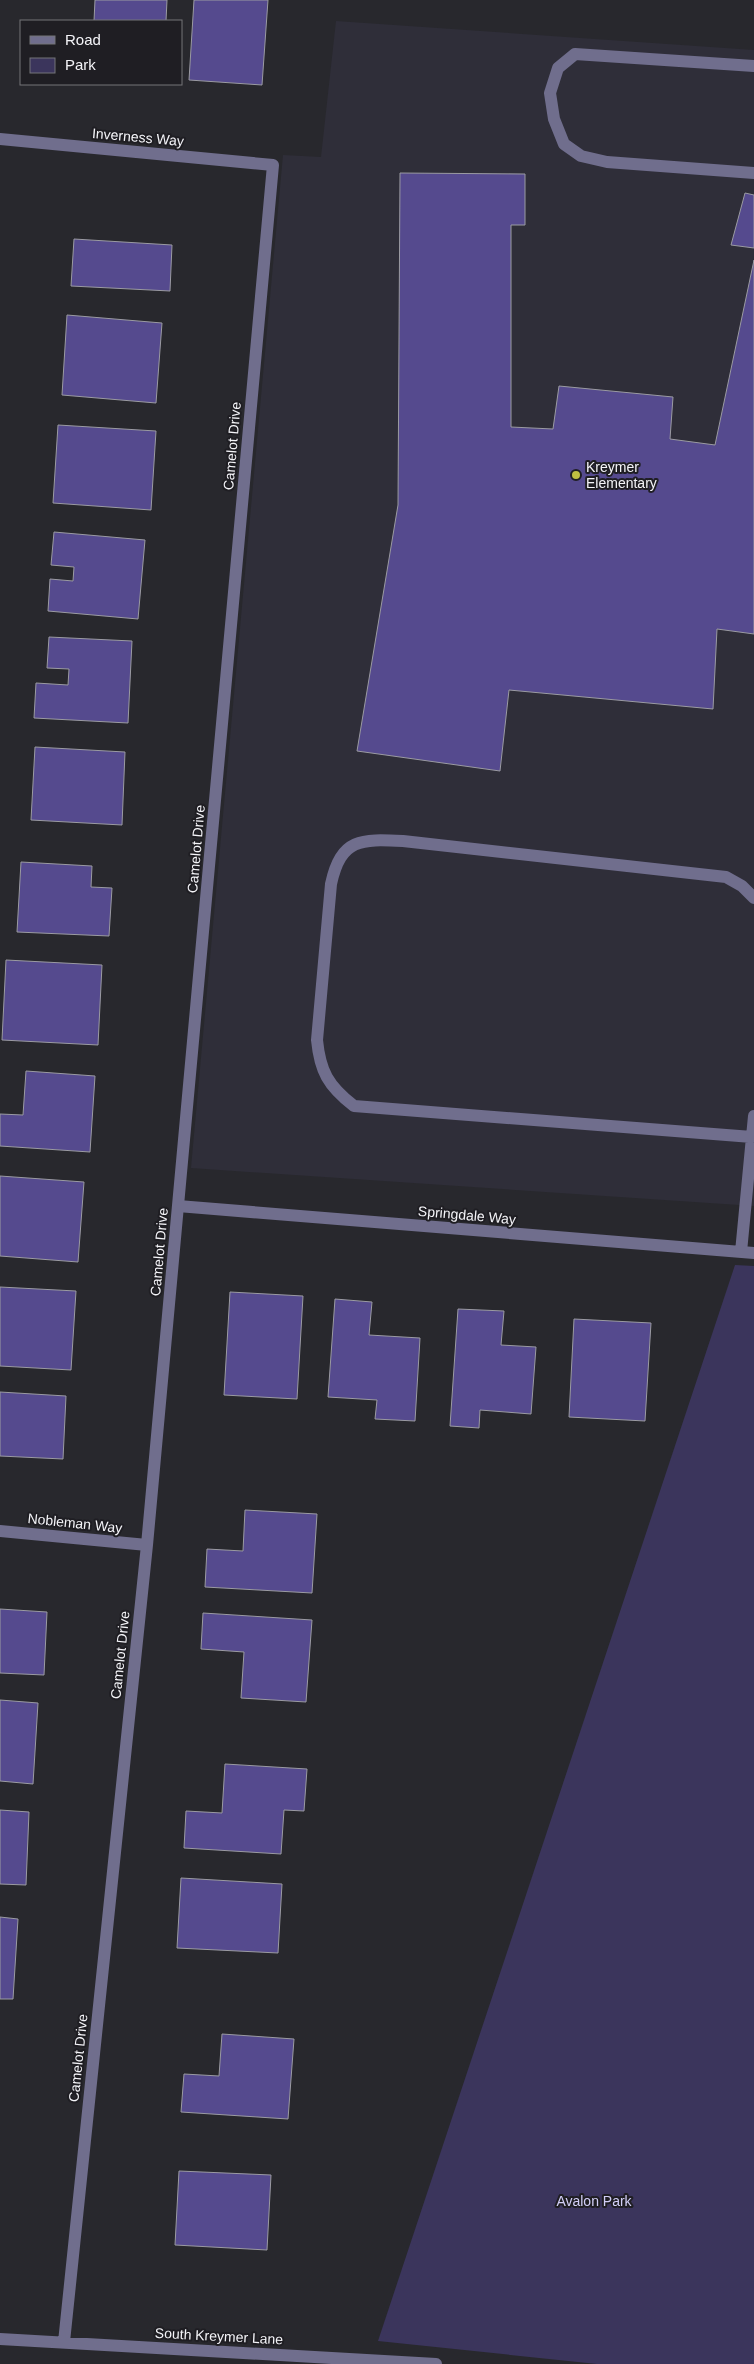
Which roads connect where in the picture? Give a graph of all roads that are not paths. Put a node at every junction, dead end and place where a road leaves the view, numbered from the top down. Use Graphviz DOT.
graph roads {
  1 [pos="754,66"];
  2 [pos="0,139"];
  3 [pos="273,165"];
  4 [pos="754,173"];
  5 [pos="754,898"];
  6 [pos="754,1116"];
  7 [pos="752,1137"];
  8 [pos="178,1206"];
  9 [pos="741,1252"];
  10 [pos="754,1253"];
  11 [pos="0,1531"];
  12 [pos="147,1545"];
  13 [pos="0,2339"];
  14 [pos="64,2342"];
  15 [pos="389,2363"];
  16 [pos="436,2364"];
  1 -- 4 [label="street"];
  2 -- 3 [label="street, Inverness Way"];
  3 -- 8 [label="street, Camelot Drive"];
  5 -- 7 [label="street"];
  6 -- 7 [label="street"];
  7 -- 9 [label="street"];
  8 -- 9 [label="street, Springdale Way"];
  8 -- 12 [label="street, Camelot Drive"];
  9 -- 10 [label="street, Springdale Way"];
  11 -- 12 [label="street, Nobleman Way"];
  12 -- 14 [label="street, Camelot Drive"];
  13 -- 14 [label="street, South Kreymer Lane"];
  14 -- 15 [label="street, South Kreymer Lane"];
  15 -- 16 [label="street, South Kreymer Lane"];
}
